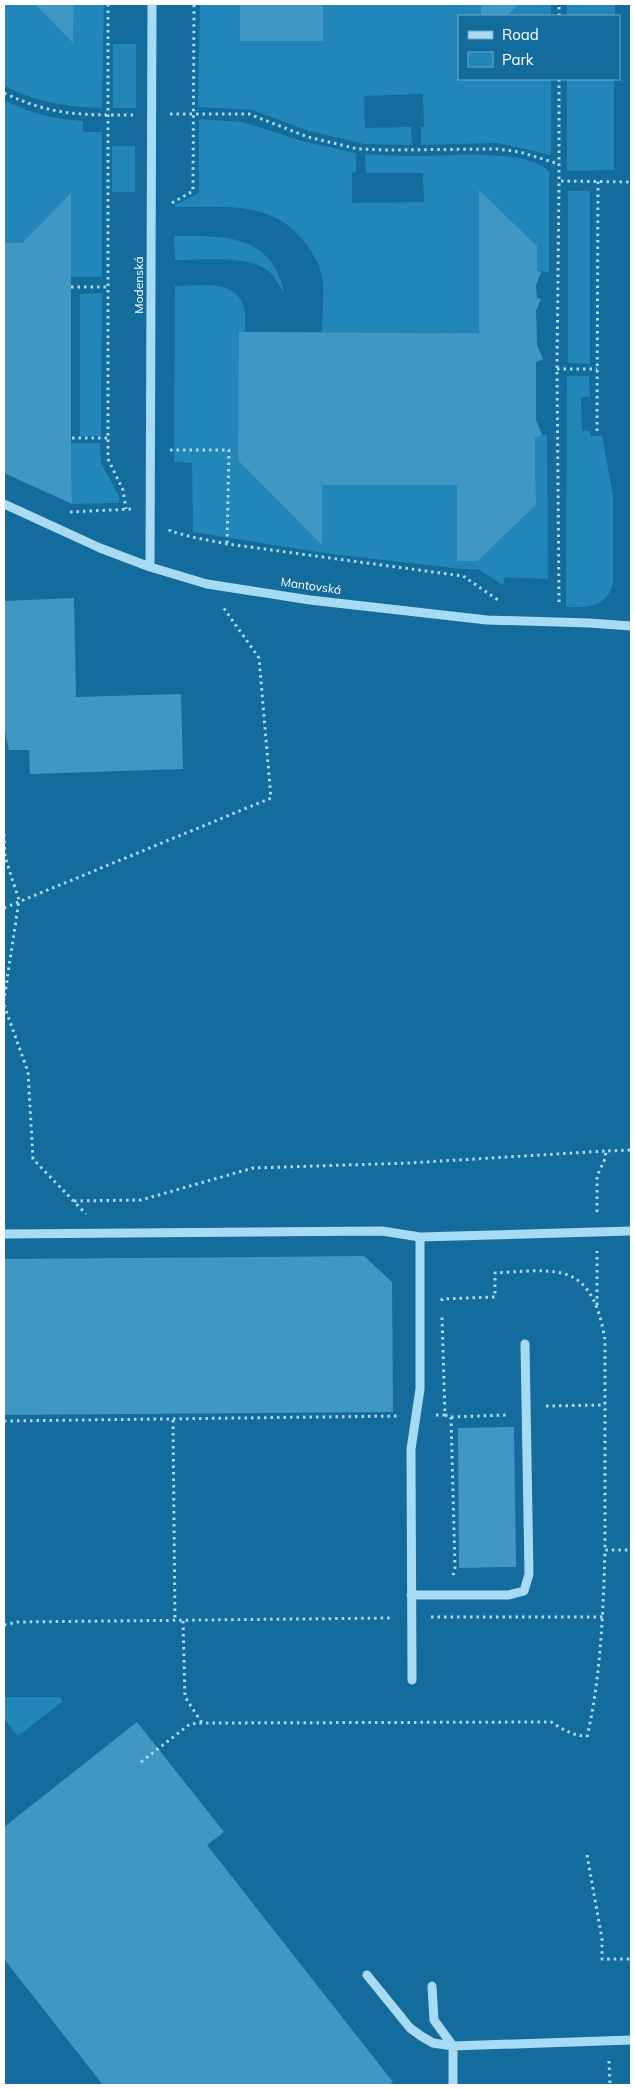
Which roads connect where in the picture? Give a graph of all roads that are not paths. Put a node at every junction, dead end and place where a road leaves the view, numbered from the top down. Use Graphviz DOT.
graph roads {
  1 [pos="152,4"];
  2 [pos="4,504"];
  3 [pos="150,567"];
  4 [pos="631,626"];
  5 [pos="631,1231"];
  6 [pos="4,1234"];
  7 [pos="420,1237"];
  8 [pos="525,1344"];
  9 [pos="411,1595"];
  10 [pos="412,1680"];
  11 [pos="367,1975"];
  12 [pos="432,1986"];
  13 [pos="631,2040"];
  14 [pos="452,2046"];
  15 [pos="453,2085"];
  1 -- 3 [label="street, Modenská"];
  2 -- 3 [label="street, Mantovská"];
  3 -- 4 [label="street, Mantovská"];
  5 -- 7 [label="street"];
  6 -- 7 [label="street"];
  7 -- 9 [label="street"];
  8 -- 9 [label="street"];
  9 -- 10 [label="street"];
  11 -- 14 [label="street"];
  12 -- 14 [label="street"];
  13 -- 14 [label="street"];
  14 -- 15 [label="street"];
}
